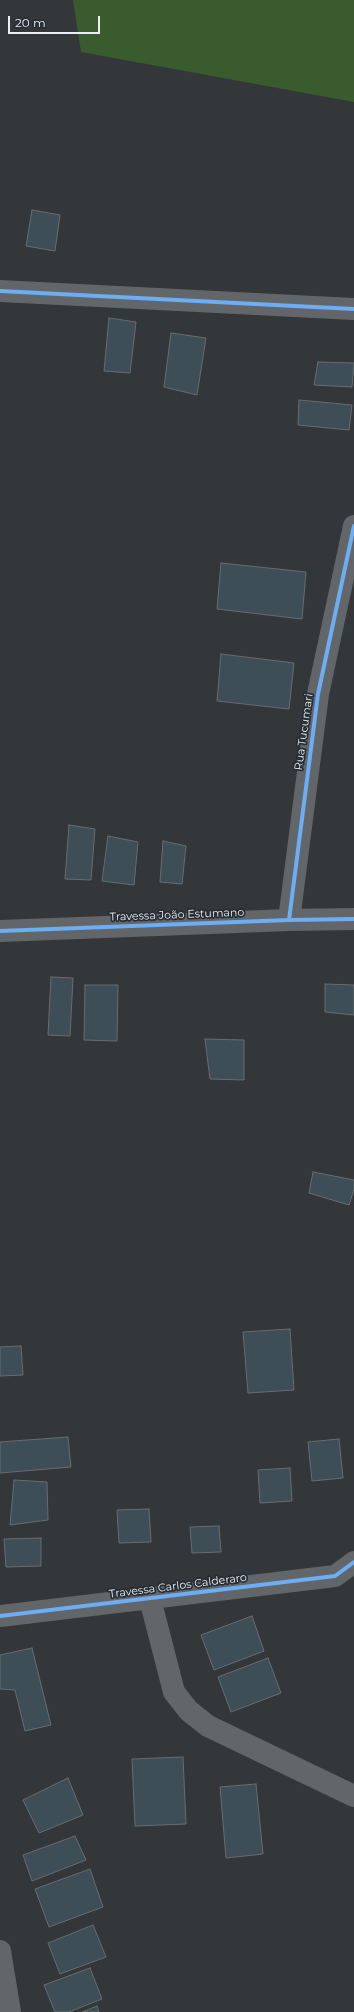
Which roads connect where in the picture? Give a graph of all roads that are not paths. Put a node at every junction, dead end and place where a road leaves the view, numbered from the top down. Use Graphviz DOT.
graph roads {
  1 [pos="0,291"];
  2 [pos="354,308"];
  3 [pos="354,526"];
  4 [pos="354,919"];
  5 [pos="289,920"];
  6 [pos="0,931"];
  7 [pos="354,1562"];
  8 [pos="150,1599"];
  9 [pos="0,1616"];
  10 [pos="354,1796"];
  11 [pos="0,1951"];
  12 [pos="10,2012"];
  1 -- 2 [label="street"];
  3 -- 5 [label="street, Rua Tucumari"];
  4 -- 5 [label="street, Travessa João Estumano"];
  5 -- 6 [label="street, Travessa João Estumano"];
  7 -- 8 [label="street, Travessa Carlos Calderaro"];
  8 -- 9 [label="street, Travessa Carlos Calderaro"];
  8 -- 10 [label="street"];
  11 -- 12 [label="street"];
}
